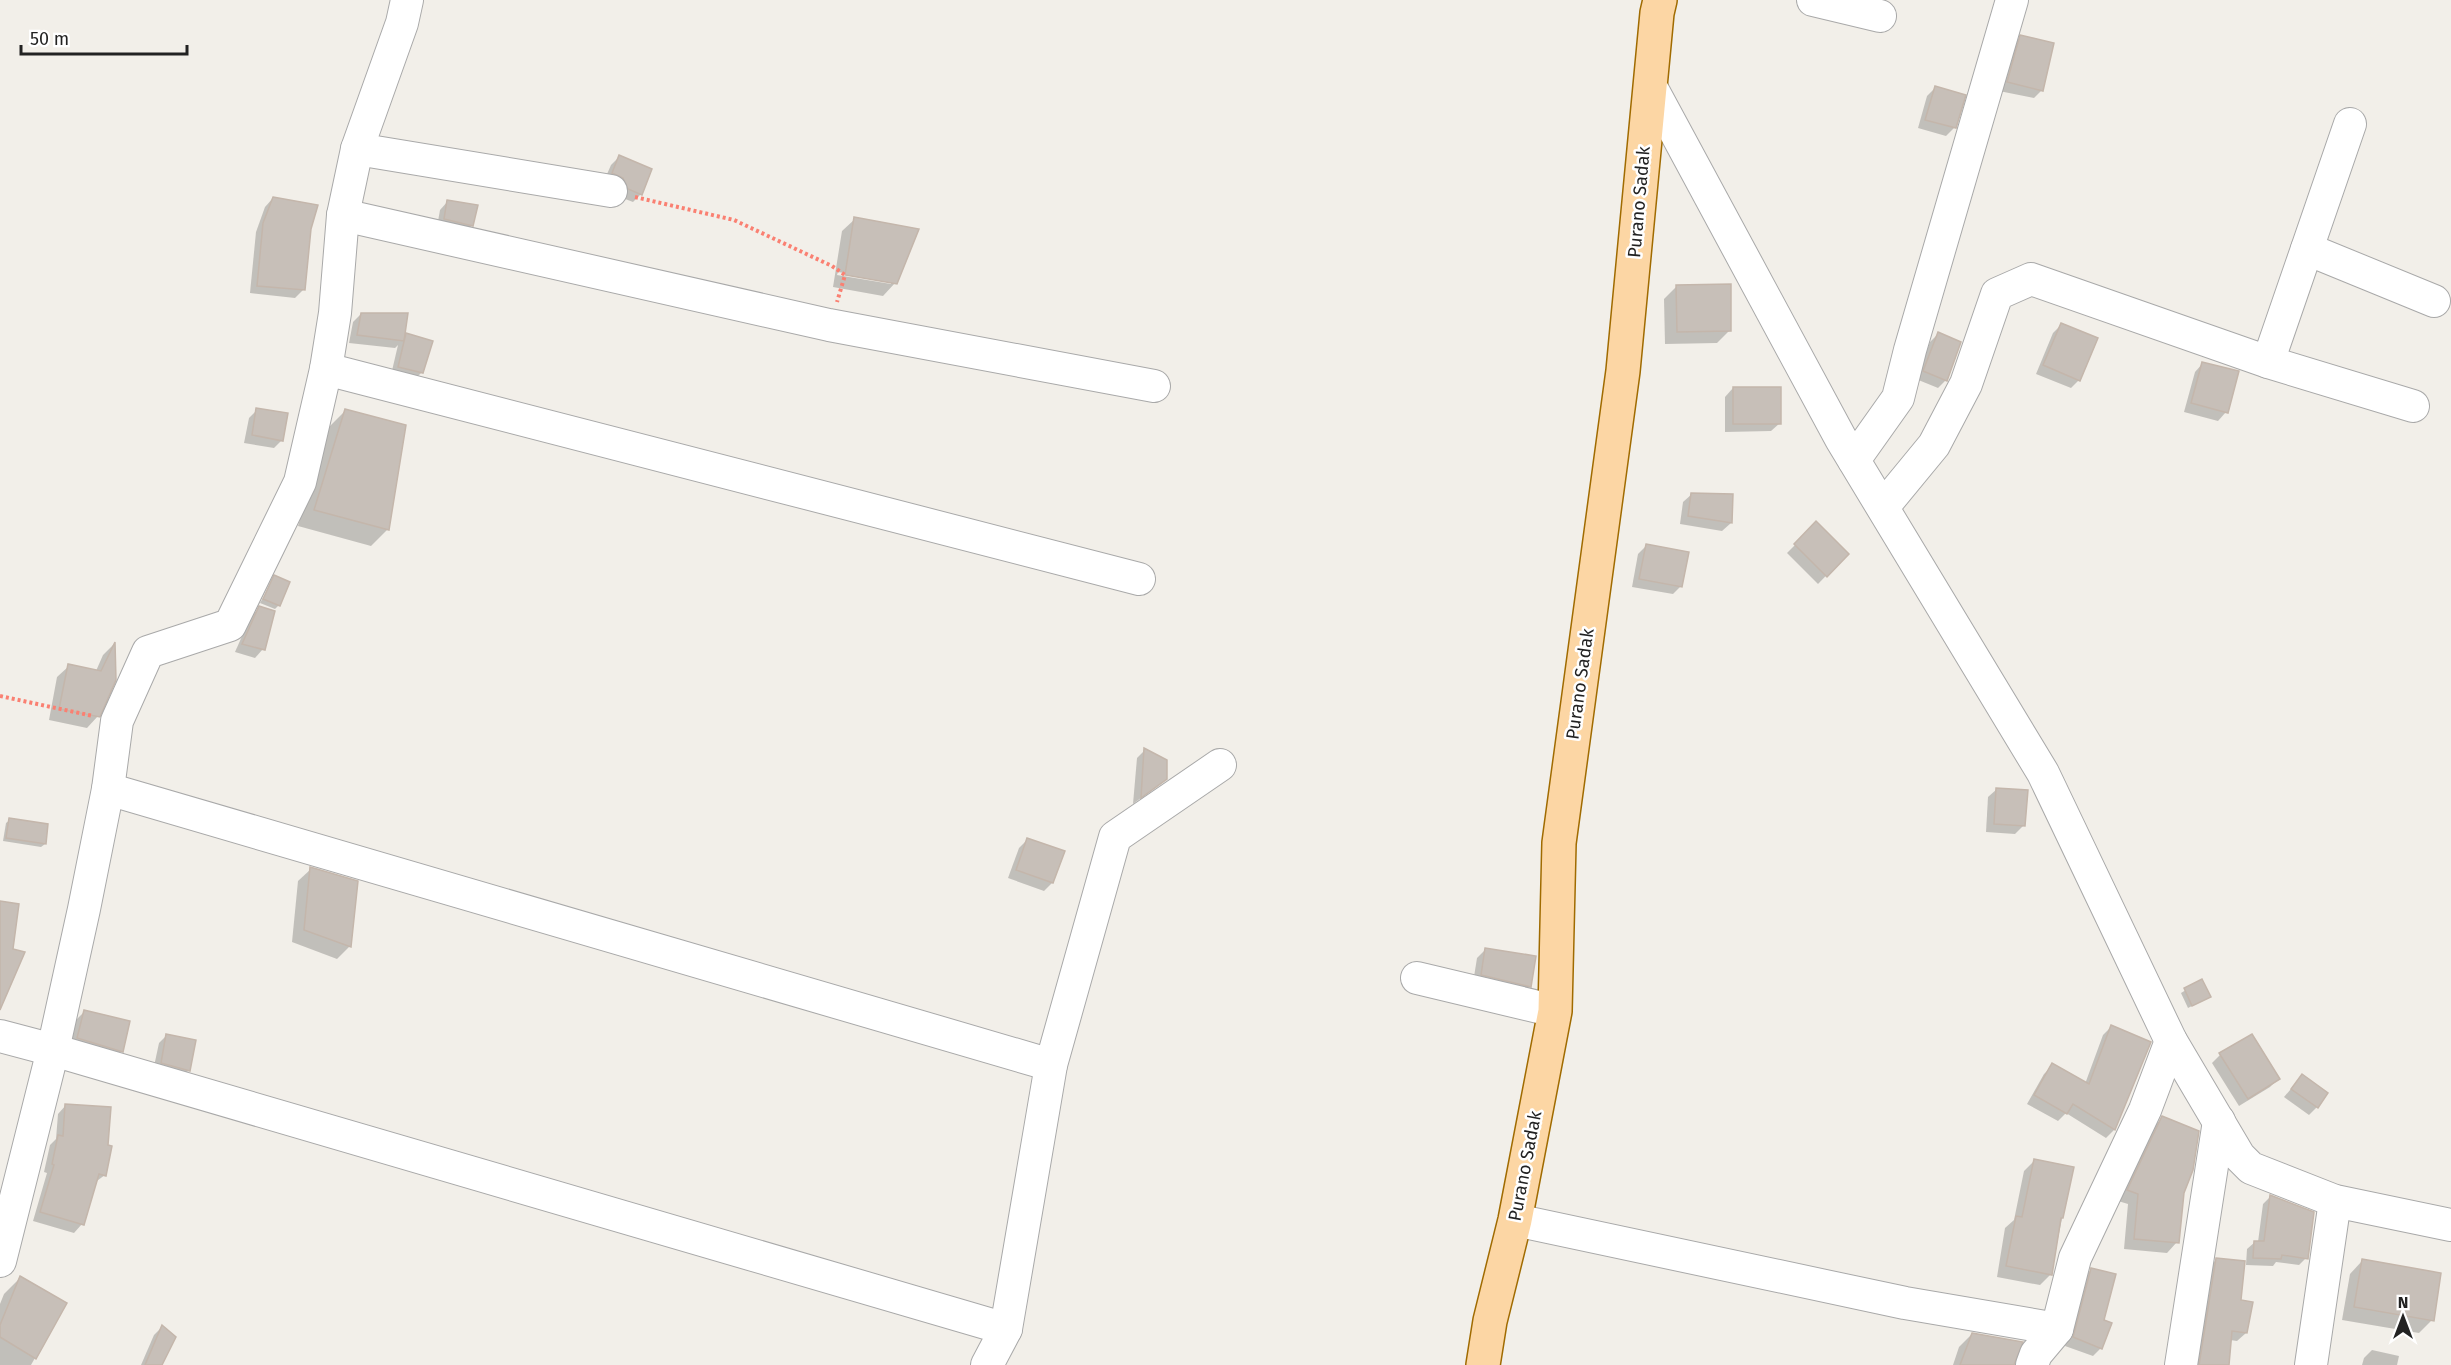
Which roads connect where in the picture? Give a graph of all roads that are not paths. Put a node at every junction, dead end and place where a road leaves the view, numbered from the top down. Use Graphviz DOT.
graph roads {
  1 [pos="407,0"];
  2 [pos="1660,0"];
  3 [pos="1813,0"];
  4 [pos="2012,0"];
  5 [pos="1880,16"];
  6 [pos="1650,85"];
  7 [pos="2350,124"];
  8 [pos="357,149"];
  9 [pos="611,191"];
  10 [pos="343,215"];
  11 [pos="2307,249"];
  12 [pos="2434,301"];
  13 [pos="2268,362"];
  14 [pos="326,369"];
  15 [pos="1154,386"];
  16 [pos="2413,406"];
  17 [pos="1854,460"];
  18 [pos="1882,507"];
  19 [pos="1139,579"];
  20 [pos="1220,765"];
  21 [pos="108,789"];
  22 [pos="1417,978"];
  23 [pos="1555,1011"];
  24 [pos="0,1036"];
  25 [pos="2171,1041"];
  26 [pos="53,1050"];
  27 [pos="1051,1065"];
  28 [pos="2220,1121"];
  29 [pos="2335,1201"];
  30 [pos="1515,1220"];
  31 [pos="2451,1226"];
  32 [pos="0,1261"];
  33 [pos="1006,1329"];
  34 [pos="2057,1329"];
  35 [pos="987,1365"];
  36 [pos="1483,1365"];
  37 [pos="2032,1365"];
  38 [pos="2181,1365"];
  39 [pos="2311,1365"];
  1 -- 8 [label="street"];
  2 -- 6 [label="main road, Purano Sadak"];
  3 -- 5 [label="street"];
  4 -- 17 [label="street"];
  6 -- 17 [label="street"];
  6 -- 23 [label="main road, Purano Sadak"];
  7 -- 11 [label="street"];
  8 -- 9 [label="street"];
  8 -- 10 [label="street"];
  10 -- 14 [label="street"];
  10 -- 15 [label="street"];
  11 -- 12 [label="street"];
  11 -- 13 [label="street"];
  13 -- 16 [label="street"];
  13 -- 18 [label="street"];
  14 -- 19 [label="street"];
  14 -- 21 [label="street"];
  17 -- 18 [label="street"];
  18 -- 25 [label="street"];
  20 -- 27 [label="street"];
  21 -- 26 [label="street"];
  21 -- 27 [label="street"];
  22 -- 23 [label="street"];
  23 -- 30 [label="main road, Purano Sadak"];
  24 -- 26 [label="street"];
  25 -- 28 [label="street"];
  25 -- 34 [label="street"];
  26 -- 32 [label="street"];
  26 -- 33 [label="street"];
  27 -- 33 [label="street"];
  28 -- 29 [label="street"];
  28 -- 38 [label="street"];
  29 -- 31 [label="street"];
  29 -- 39 [label="street"];
  30 -- 34 [label="street"];
  30 -- 36 [label="main road, Purano Sadak"];
  33 -- 35 [label="street"];
  34 -- 37 [label="street"];
}
